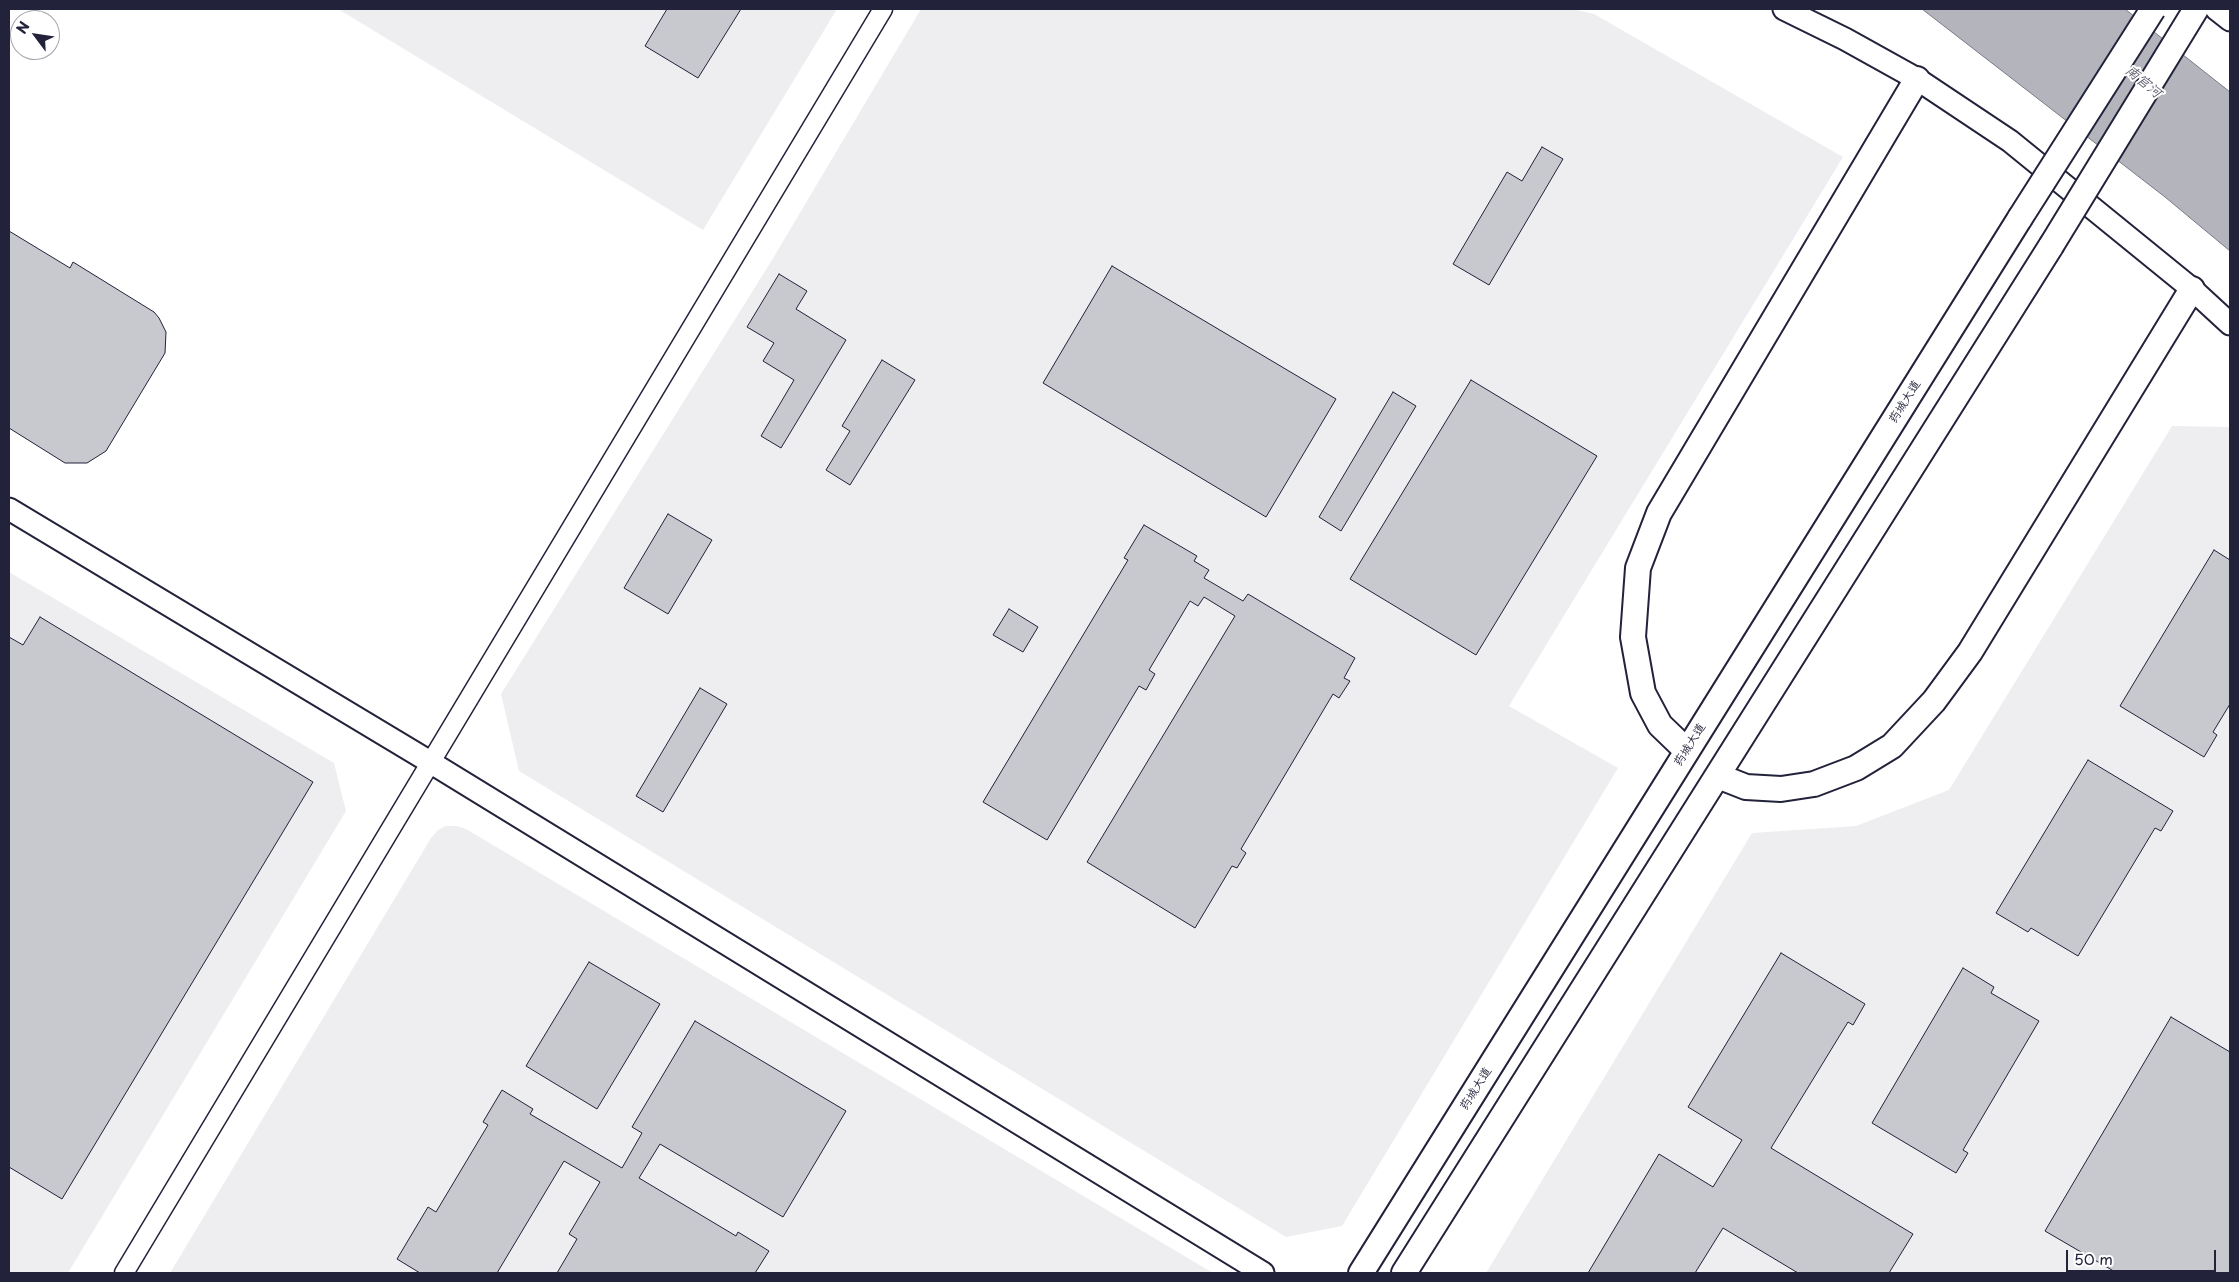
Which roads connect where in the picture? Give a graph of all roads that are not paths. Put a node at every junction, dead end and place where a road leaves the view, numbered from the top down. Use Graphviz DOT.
graph roads {
  1 [pos="883,9"];
  2 [pos="1784,9"];
  3 [pos="2153,9"];
  4 [pos="2196,9"];
  5 [pos="2216,9"];
  6 [pos="2230,20"];
  7 [pos="1917,79"];
  8 [pos="2192,289"];
  9 [pos="2230,324"];
  10 [pos="9,509"];
  11 [pos="1687,751"];
  12 [pos="430,762"];
  13 [pos="1718,776"];
  14 [pos="124,1273"];
  15 [pos="1263,1273"];
  16 [pos="1361,1273"];
  17 [pos="1404,1273"];
  1 -- 12 [label="street"];
  2 -- 7 [label="street"];
  3 -- 11 [label="main road, 药城大道, bridge"];
  4 -- 13 [label="main road, bridge"];
  5 -- 6 [label="street"];
  7 -- 8 [label="street"];
  7 -- 11 [label="main road"];
  8 -- 9 [label="street"];
  8 -- 13 [label="main road"];
  10 -- 12 [label="street"];
  11 -- 16 [label="main road, 药城大道"];
  12 -- 14 [label="street"];
  12 -- 15 [label="street"];
  13 -- 17 [label="main road"];
}
